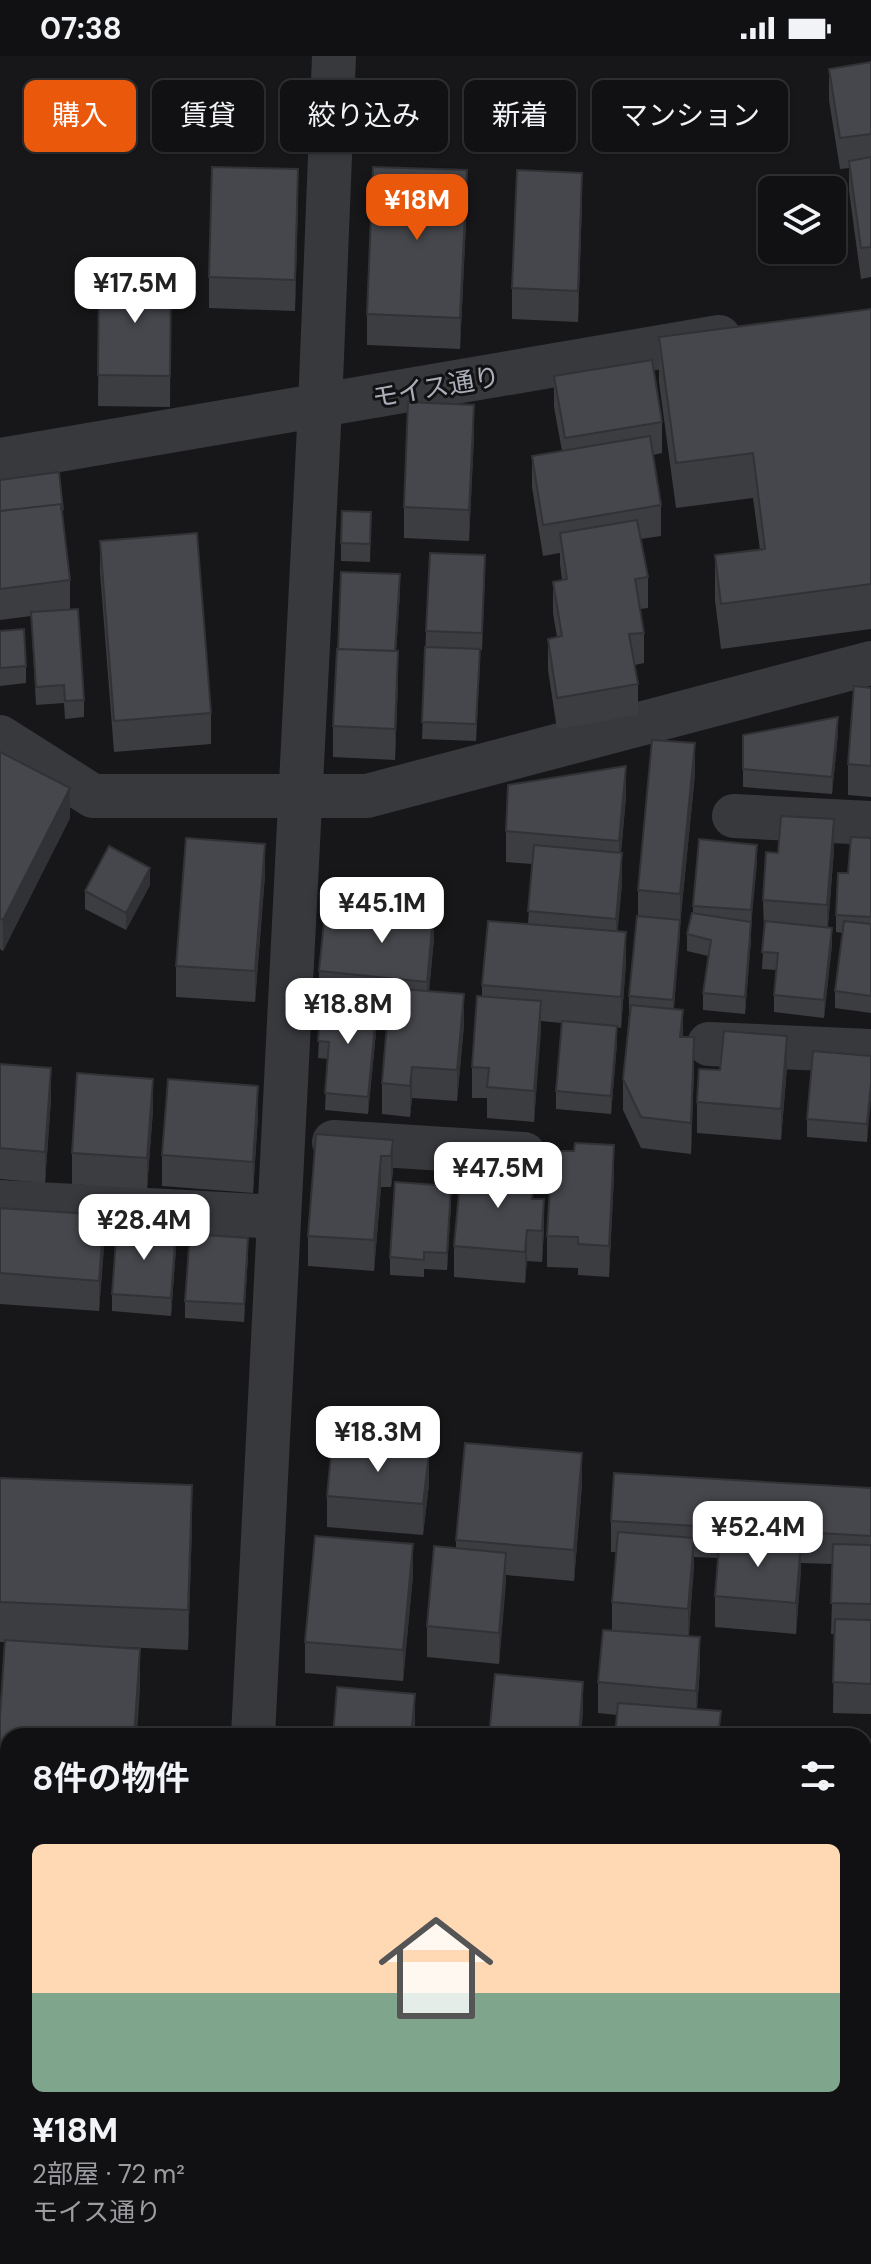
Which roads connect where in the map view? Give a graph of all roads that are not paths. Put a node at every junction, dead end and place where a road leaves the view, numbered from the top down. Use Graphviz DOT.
graph roads {
  1 [pos="334,56"];
  2 [pos="761,330"];
  3 [pos="320,407"];
  4 [pos="0,460"];
  5 [pos="871,663"];
  6 [pos="0,737"];
  7 [pos="300,797"];
  8 [pos="734,816"];
  9 [pos="871,823"];
  10 [pos="709,1044"];
  11 [pos="871,1051"];
  12 [pos="283,1139"];
  13 [pos="524,1154"];
  14 [pos="0,1202"];
  15 [pos="279,1217"];
  16 [pos="253,1728"];
  1 -- 3 [label="street"];
  2 -- 3 [label="street, モイス通り"];
  3 -- 4 [label="street, モイス通り"];
  3 -- 7 [label="street"];
  5 -- 7 [label="street"];
  6 -- 7 [label="street"];
  7 -- 12 [label="street"];
  8 -- 9 [label="street"];
  10 -- 11 [label="street"];
  12 -- 13 [label="street"];
  12 -- 15 [label="street"];
  14 -- 15 [label="street"];
  15 -- 16 [label="street"];
}
